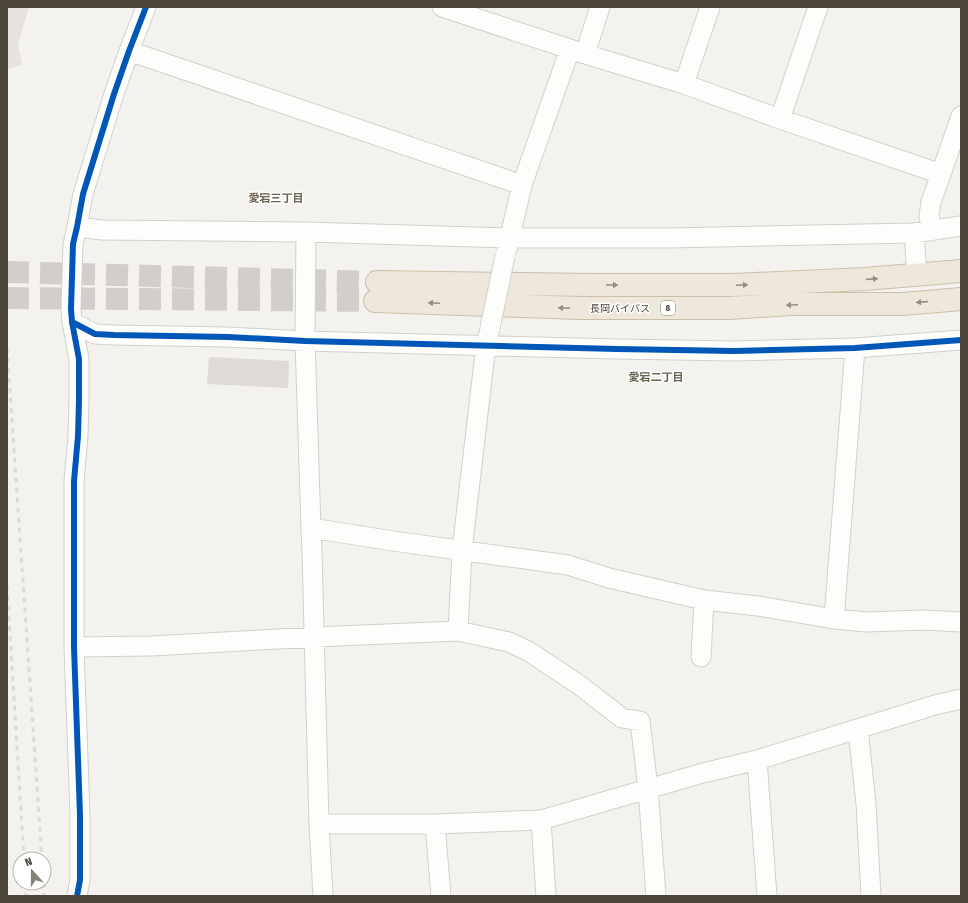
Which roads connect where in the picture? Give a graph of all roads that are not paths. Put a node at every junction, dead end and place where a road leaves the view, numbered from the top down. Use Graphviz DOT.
graph roads {
  1 [pos="146,7"];
  2 [pos="442,7"];
  3 [pos="600,7"];
  4 [pos="710,7"];
  5 [pos="818,7"];
  6 [pos="129,51"];
  7 [pos="577,51"];
  8 [pos="684,84"];
  9 [pos="961,116"];
  10 [pos="780,119"];
  11 [pos="941,174"];
  12 [pos="522,185"];
  13 [pos="961,226"];
  14 [pos="78,227"];
  15 [pos="306,232"];
  16 [pos="923,232"];
  17 [pos="509,238"];
  18 [pos="961,271"];
  19 [pos="917,275"];
  20 [pos="961,299"];
  21 [pos="72,322"];
  22 [pos="488,336"];
  23 [pos="961,340"];
  24 [pos="305,341"];
  25 [pos="855,348"];
  26 [pos="311,528"];
  27 [pos="462,550"];
  28 [pos="704,600"];
  29 [pos="834,619"];
  30 [pos="961,622"];
  31 [pos="458,631"];
  32 [pos="315,636"];
  33 [pos="74,647"];
  34 [pos="702,657"];
  35 [pos="961,699"];
  36 [pos="858,729"];
  37 [pos="757,760"];
  38 [pos="648,789"];
  39 [pos="541,820"];
  40 [pos="319,824"];
  41 [pos="435,824"];
  42 [pos="77,896"];
  43 [pos="323,896"];
  44 [pos="441,896"];
  45 [pos="546,896"];
  46 [pos="656,896"];
  47 [pos="767,896"];
  48 [pos="871,896"];
  1 -- 6 [label="street"];
  2 -- 7 [label="street"];
  3 -- 7 [label="street"];
  4 -- 8 [label="street"];
  5 -- 10 [label="street"];
  6 -- 12 [label="street"];
  6 -- 14 [label="street"];
  7 -- 8 [label="street"];
  7 -- 12 [label="street"];
  8 -- 10 [label="street"];
  9 -- 11 [label="street"];
  10 -- 11 [label="street"];
  11 -- 16 [label="street"];
  12 -- 17 [label="street"];
  13 -- 16 [label="street"];
  14 -- 15 [label="street"];
  14 -- 21 [label="street"];
  15 -- 17 [label="street"];
  15 -- 24 [label="street"];
  16 -- 17 [label="street"];
  16 -- 19 [label="street"];
  17 -- 22 [label="street, bridge"];
  18 -- 19 [label="highway, 長岡バイパス / 8"];
  20 -- 19 [label="highway, 長岡バイパス / 8, one-way"];
  21 -- 24 [label="street"];
  21 -- 33 [label="street"];
  22 -- 24 [label="street"];
  22 -- 25 [label="street"];
  22 -- 27 [label="street"];
  23 -- 25 [label="street"];
  24 -- 26 [label="street"];
  25 -- 29 [label="street"];
  26 -- 27 [label="street"];
  26 -- 32 [label="street"];
  27 -- 28 [label="street"];
  27 -- 31 [label="street"];
  28 -- 29 [label="street"];
  28 -- 34 [label="street"];
  29 -- 30 [label="street"];
  31 -- 32 [label="street"];
  31 -- 38 [label="street"];
  32 -- 33 [label="street"];
  32 -- 40 [label="street"];
  33 -- 42 [label="street"];
  35 -- 36 [label="street"];
  36 -- 37 [label="street"];
  36 -- 48 [label="street"];
  37 -- 38 [label="street"];
  37 -- 47 [label="street"];
  38 -- 39 [label="street"];
  38 -- 46 [label="street"];
  39 -- 41 [label="street"];
  39 -- 45 [label="street"];
  40 -- 41 [label="street"];
  40 -- 43 [label="street"];
  41 -- 44 [label="street"];
}
